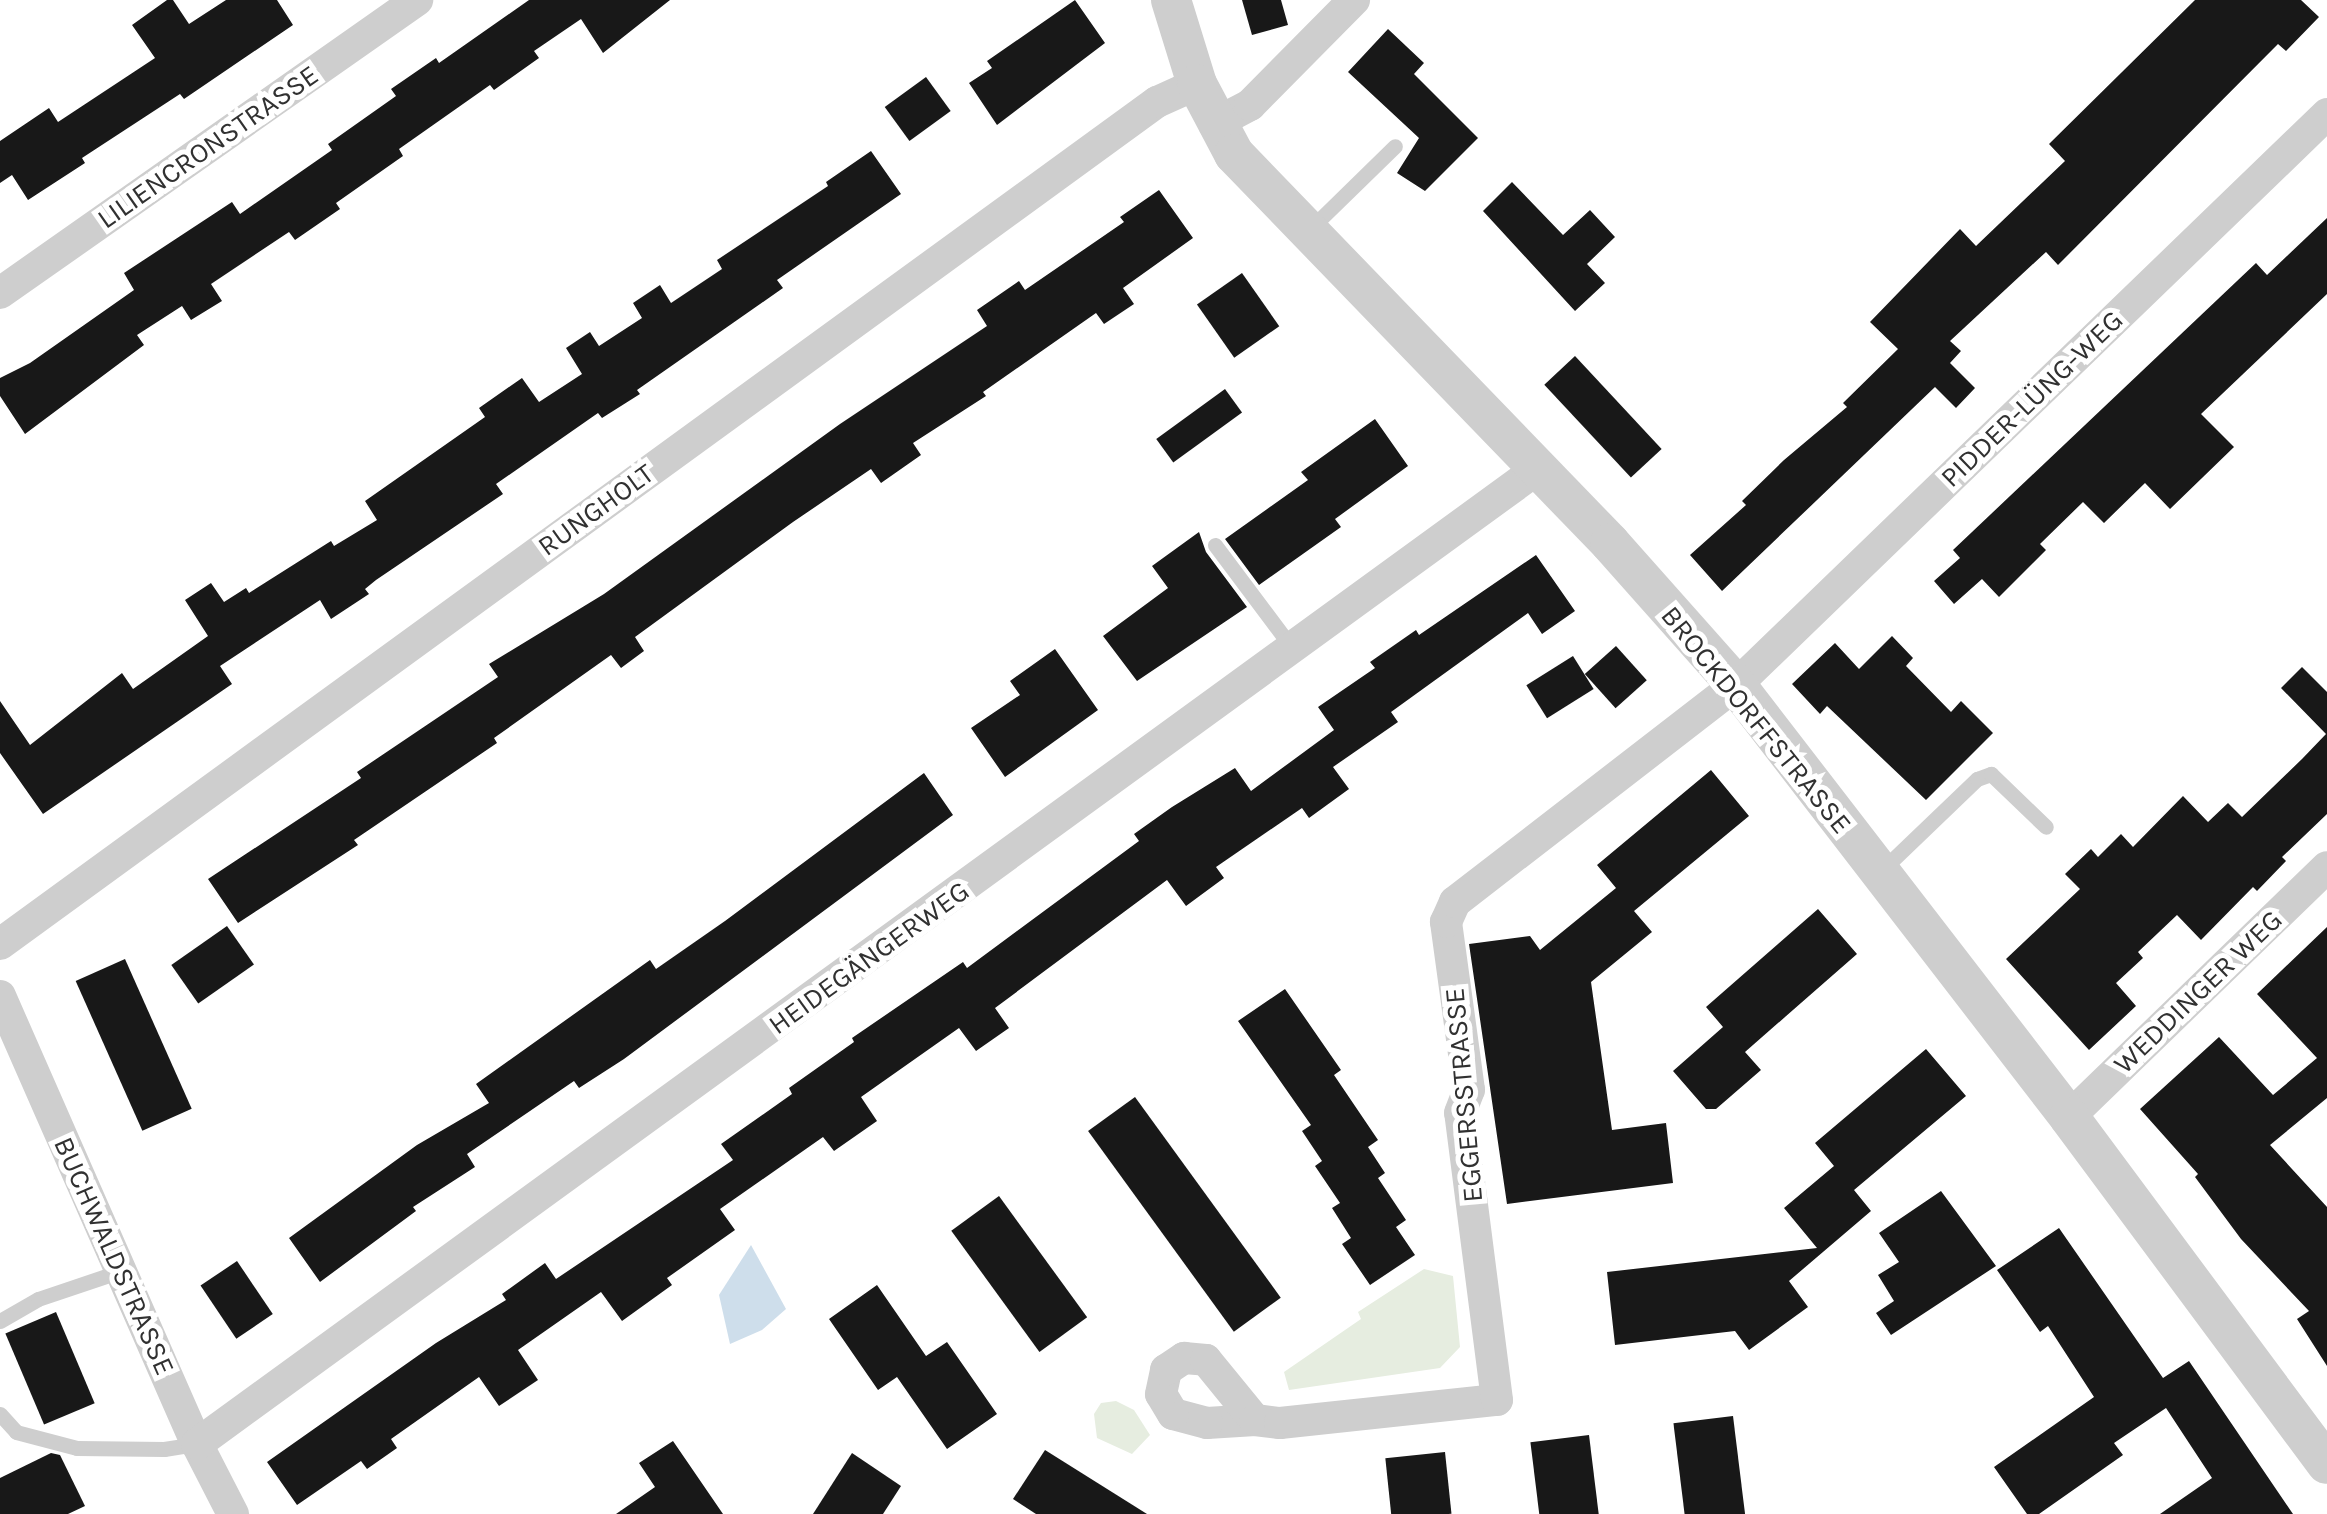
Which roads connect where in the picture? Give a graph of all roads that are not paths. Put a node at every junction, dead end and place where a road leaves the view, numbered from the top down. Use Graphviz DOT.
graph roads {
  1 [pos="417,0"];
  2 [pos="1171,0"];
  3 [pos="1354,0"];
  4 [pos="1198,84"];
  5 [pos="2327,114"];
  6 [pos="1214,124"];
  7 [pos="1395,146"];
  8 [pos="1306,233"];
  9 [pos="0,293"];
  10 [pos="1539,468"];
  11 [pos="1215,545"];
  12 [pos="1292,648"];
  13 [pos="1736,685"];
  14 [pos="2046,828"];
  15 [pos="2327,867"];
  16 [pos="1879,873"];
  17 [pos="0,944"];
  18 [pos="0,996"];
  19 [pos="2069,1116"];
  20 [pos="121,1271"];
  21 [pos="0,1322"];
  22 [pos="0,1414"];
  23 [pos="1255,1420"];
  24 [pos="197,1444"];
  25 [pos="2327,1464"];
  26 [pos="233,1514"];
  1 -- 9 [label="street, LILIENCRONSTRASSE"];
  2 -- 4 [label="street, BROCKDORFFSTRASSE"];
  3 -- 6 [label="street"];
  4 -- 6 [label="street, BROCKDORFFSTRASSE"];
  4 -- 17 [label="street, RUNGHOLT"];
  5 -- 13 [label="street, PIDDER-LÜNG-WEG"];
  6 -- 8 [label="street, BROCKDORFFSTRASSE"];
  7 -- 8 [label="lane"];
  8 -- 10 [label="street, BROCKDORFFSTRASSE"];
  10 -- 12 [label="street, HEIDEGÄNGERWEG"];
  10 -- 13 [label="street, BROCKDORFFSTRASSE"];
  11 -- 12 [label="lane"];
  12 -- 24 [label="street, HEIDEGÄNGERWEG"];
  13 -- 16 [label="street, BROCKDORFFSTRASSE"];
  13 -- 23 [label="street, EGGERSSTRASSE"];
  14 -- 16 [label="lane"];
  15 -- 19 [label="street, WEDDINGER WEG"];
  16 -- 19 [label="street, BROCKDORFFSTRASSE"];
  18 -- 20 [label="street, BUCHWALDSTRASSE"];
  19 -- 25 [label="street, BROCKDORFFSTRASSE"];
  20 -- 21 [label="lane"];
  20 -- 24 [label="street, BUCHWALDSTRASSE"];
  22 -- 24 [label="lane"];
  24 -- 26 [label="street, BUCHWALDSTRASSE"];
}
